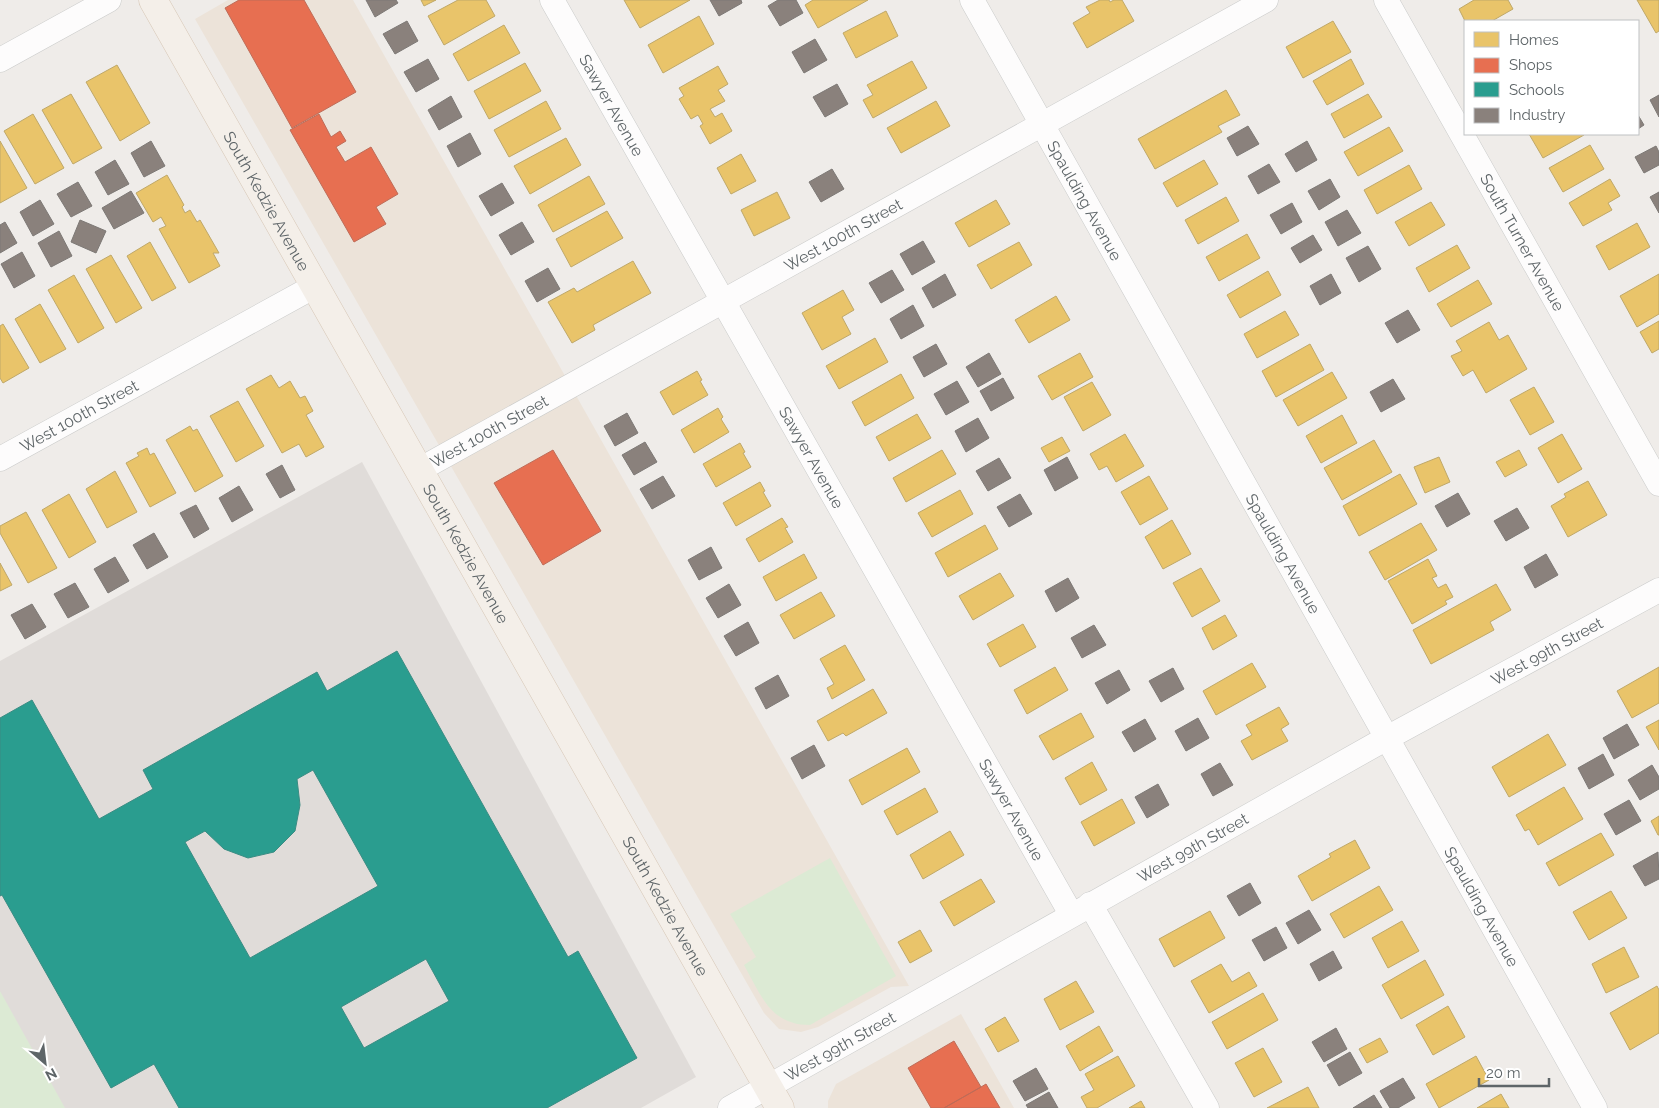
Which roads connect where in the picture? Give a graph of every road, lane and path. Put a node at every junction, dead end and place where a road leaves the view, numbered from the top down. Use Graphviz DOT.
graph roads {
  1 [pos="109,0"];
  2 [pos="153,0"];
  3 [pos="552,0"];
  4 [pos="972,0"];
  5 [pos="1266,0"];
  6 [pos="1386,0"];
  7 [pos="0,60"];
  8 [pos="1042,124"];
  9 [pos="315,286"];
  10 [pos="723,301"];
  11 [pos="0,459"];
  12 [pos="419,470"];
  13 [pos="1659,484"];
  14 [pos="1659,590"];
  15 [pos="1387,738"];
  16 [pos="1081,909"];
  17 [pos="774,1098"];
  18 [pos="730,1108"];
  19 [pos="1207,1108"];
  20 [pos="1595,1108"];
  1 -- 7 [label="street"];
  2 -- 9 [label="main road, South Kedzie Avenue"];
  3 -- 10 [label="street, Sawyer Avenue"];
  4 -- 8 [label="street, Spaulding Avenue"];
  5 -- 8 [label="street, West 100th Street"];
  6 -- 13 [label="street, South Turner Avenue"];
  8 -- 10 [label="street, West 100th Street"];
  8 -- 15 [label="street, Spaulding Avenue"];
  9 -- 11 [label="street, West 100th Street"];
  9 -- 12 [label="main road, South Kedzie Avenue"];
  10 -- 12 [label="street, West 100th Street"];
  10 -- 16 [label="street, Sawyer Avenue"];
  12 -- 17 [label="main road, South Kedzie Avenue"];
  14 -- 15 [label="street, West 99th Street"];
  15 -- 16 [label="street, West 99th Street"];
  15 -- 20 [label="street, Spaulding Avenue"];
  16 -- 17 [label="street, West 99th Street"];
  16 -- 19 [label="street, Sawyer Avenue"];
  17 -- 18 [label="street, West 99th Street"];
}
